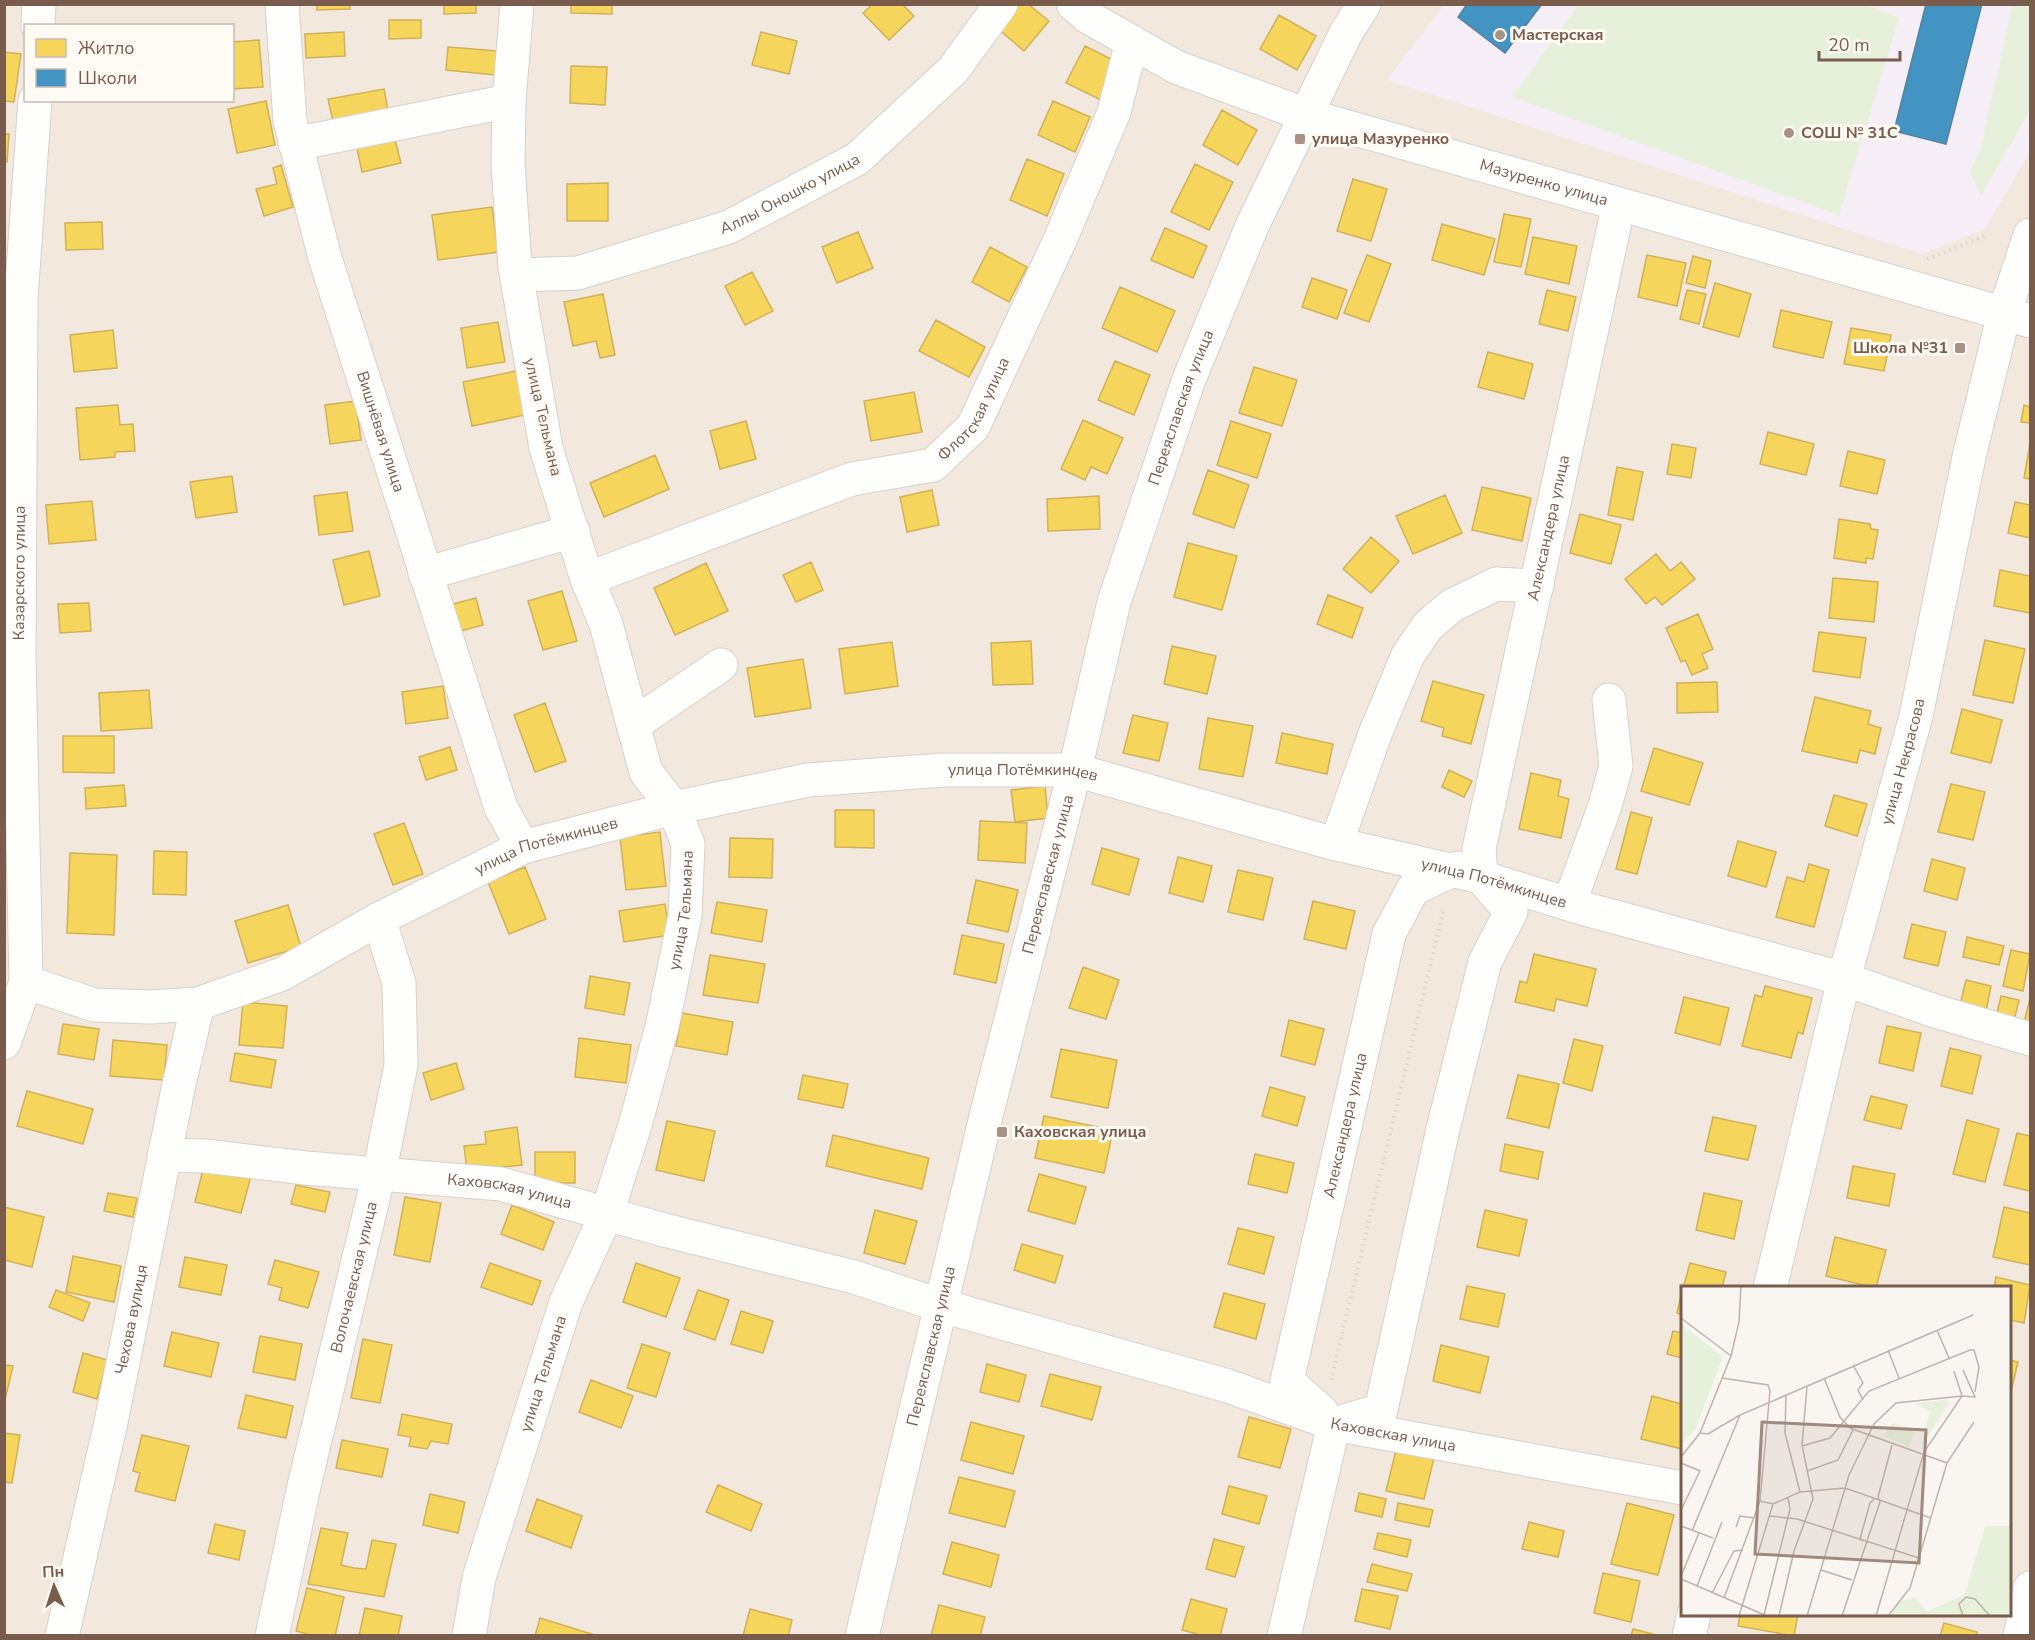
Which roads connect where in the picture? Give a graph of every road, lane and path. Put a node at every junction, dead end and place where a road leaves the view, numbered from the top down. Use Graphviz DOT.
graph roads {
  1 [pos="39,4"];
  2 [pos="282,4"];
  3 [pos="517,4"];
  4 [pos="1001,4"];
  5 [pos="1073,4"];
  6 [pos="1364,4"];
  7 [pos="38,24"];
  8 [pos="1132,42"];
  9 [pos="509,101"];
  10 [pos="35,102"];
  11 [pos="1306,115"];
  12 [pos="295,144"];
  13 [pos="1619,204"];
  14 [pos="1987,235"];
  15 [pos="2031,235"];
  16 [pos="1922,260"];
  17 [pos="517,275"];
  18 [pos="2018,318"];
  19 [pos="573,531"];
  20 [pos="425,574"];
  21 [pos="587,579"];
  22 [pos="1537,586"];
  23 [pos="721,665"];
  24 [pos="1610,700"];
  25 [pos="633,725"];
  26 [pos="1075,771"];
  27 [pos="674,808"];
  28 [pos="1336,844"];
  29 [pos="523,847"];
  30 [pos="1465,874"];
  31 [pos="1569,904"];
  32 [pos="379,919"];
  33 [pos="1844,979"];
  34 [pos="26,982"];
  35 [pos="198,1004"];
  36 [pos="2031,1039"];
  37 [pos="4,1043"];
  38 [pos="164,1155"];
  39 [pos="378,1174"];
  40 [pos="607,1213"];
  41 [pos="1770,1286"];
  42 [pos="942,1306"];
  43 [pos="1330,1420"];
  44 [pos="1681,1488"];
  45 [pos="2011,1572"];
  46 [pos="2031,1578"];
  47 [pos="2031,1588"];
  48 [pos="1694,1616"];
  49 [pos="62,1635"];
  50 [pos="272,1635"];
  51 [pos="469,1635"];
  52 [pos="862,1635"];
  53 [pos="1284,1635"];
  54 [pos="1689,1635"];
  55 [pos="2020,1635"];
  1 -- 7 [label="street"];
  2 -- 12 [label="street, Вишнёвая улица"];
  3 -- 9 [label="street, улица Тельмана"];
  4 -- 17 [label="street, Аллы Оношко улица"];
  5 -- 8 [label="street, Мазуренко улица"];
  6 -- 11 [label="street, Переяславская улица"];
  8 -- 11 [label="street, Мазуренко улица"];
  8 -- 21 [label="street, Флотская улица"];
  9 -- 12 [label="street"];
  9 -- 17 [label="street, улица Тельмана"];
  10 -- 34 [label="street, Казарского улица"];
  11 -- 13 [label="street, Мазуренко улица"];
  11 -- 26 [label="street, Переяславская улица"];
  12 -- 20 [label="street, Вишнёвая улица"];
  13 -- 18 [label="street, Мазуренко улица"];
  13 -- 22 [label="street, Александера улица"];
  14 -- 16 [label="path"];
  15 -- 18 [label="street, улица Некрасова"];
  17 -- 19 [label="street, улица Тельмана"];
  18 -- 33 [label="street, улица Некрасова"];
  19 -- 20 [label="street"];
  19 -- 21 [label="street, улица Тельмана"];
  20 -- 29 [label="street, Вишнёвая улица"];
  21 -- 25 [label="street, улица Тельмана"];
  22 -- 28 [label="street"];
  22 -- 30 [label="street, Александера улица"];
  23 -- 25 [label="street"];
  24 -- 31 [label="street"];
  25 -- 27 [label="street, улица Тельмана"];
  26 -- 27 [label="street, улица Потёмкинцев"];
  26 -- 28 [label="street, улица Потёмкинцев"];
  26 -- 42 [label="street, Переяславская улица"];
  27 -- 29 [label="street, улица Потёмкинцев"];
  27 -- 40 [label="street, улица Тельмана"];
  28 -- 30 [label="street, улица Потёмкинцев"];
  29 -- 32 [label="street, улица Потёмкинцев"];
  30 -- 31 [label="street, улица Потёмкинцев"];
  30 -- 43 [label="path"];
  30 -- 43 [label="street, Александера улица"];
  30 -- 43 [label="street"];
  31 -- 33 [label="street, улица Потёмкинцев"];
  32 -- 35 [label="street, улица Потёмкинцев"];
  32 -- 39 [label="street, Волочаевская улица"];
  33 -- 36 [label="street, улица Потёмкинцев"];
  33 -- 41 [label="street, улица Некрасова"];
  34 -- 35 [label="street, улица Потёмкинцев"];
  34 -- 37 [label="street, Казарского улица"];
  35 -- 38 [label="street, Чехова вулиця"];
  38 -- 39 [label="street, Каховская улица"];
  38 -- 49 [label="street, Чехова вулиця"];
  39 -- 40 [label="street, Каховская улица"];
  39 -- 50 [label="street, Волочаевская улица"];
  40 -- 42 [label="street, Каховская улица"];
  40 -- 51 [label="street, улица Тельмана"];
  42 -- 43 [label="street, Каховская улица"];
  42 -- 52 [label="street, Переяславская улица"];
  43 -- 44 [label="street, Каховская улица"];
  43 -- 53 [label="street"];
  45 -- 46 [label="street"];
  47 -- 55 [label="street"];
  48 -- 54 [label="street"];
}
